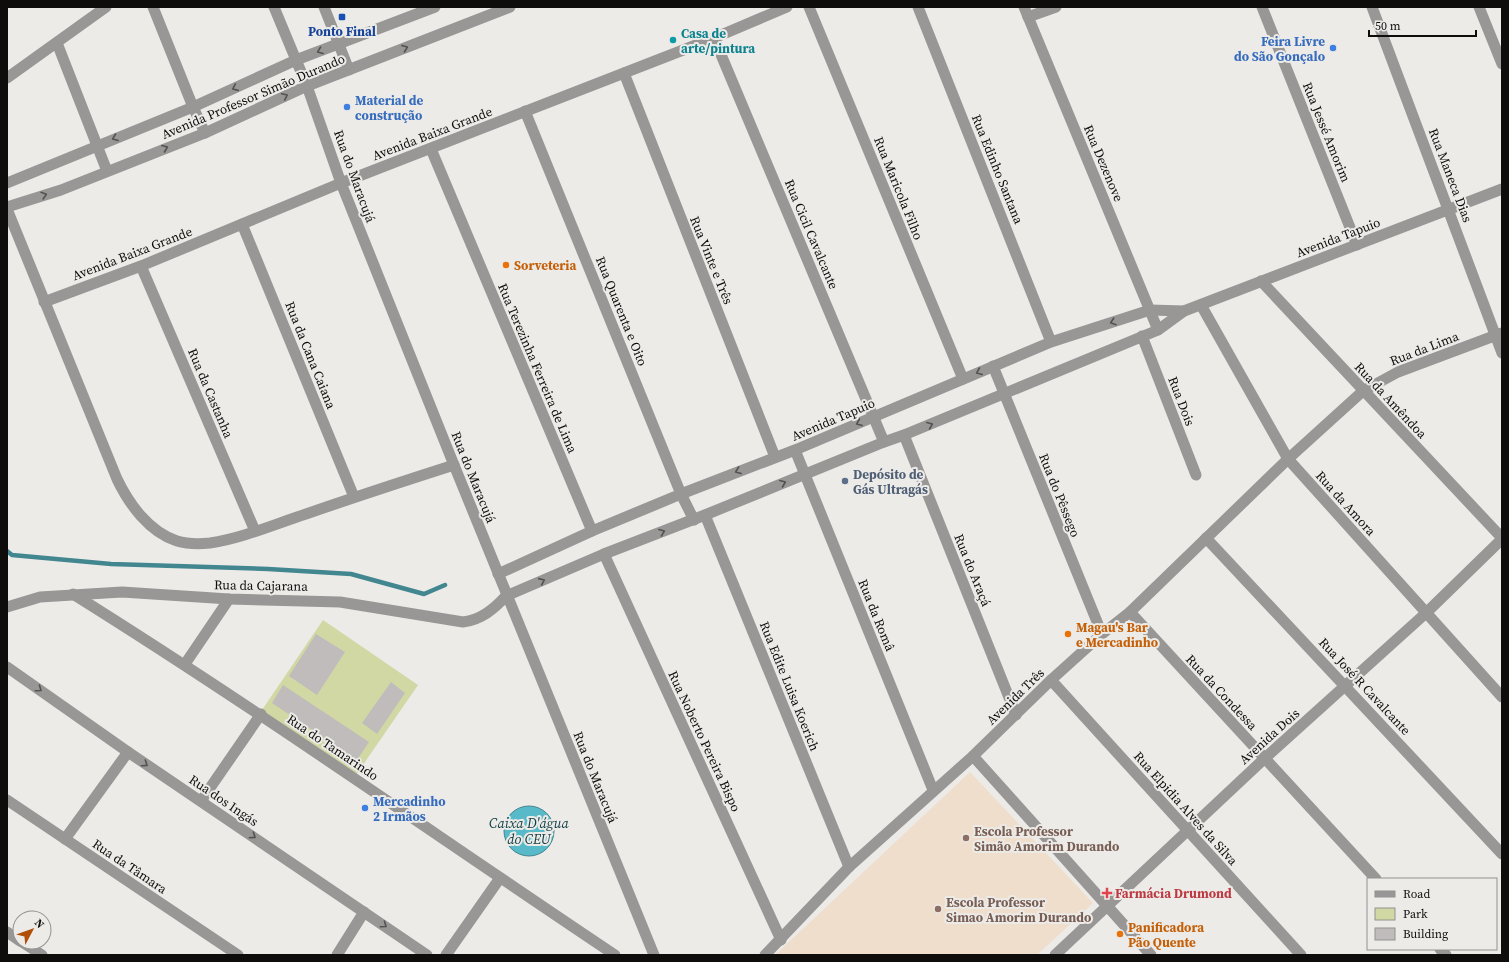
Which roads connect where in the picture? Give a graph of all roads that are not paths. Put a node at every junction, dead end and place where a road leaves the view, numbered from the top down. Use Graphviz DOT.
graph roads {
  1 [pos="106,7"];
  2 [pos="153,7"];
  3 [pos="274,7"];
  4 [pos="324,7"];
  5 [pos="434,7"];
  6 [pos="510,7"];
  7 [pos="787,7"];
  8 [pos="809,7"];
  9 [pos="918,7"];
  10 [pos="1056,7"];
  11 [pos="1262,7"];
  12 [pos="1372,7"];
  13 [pos="1479,7"];
  14 [pos="1026,12"];
  15 [pos="714,38"];
  16 [pos="57,42"];
  17 [pos="338,44"];
  18 [pos="296,60"];
  19 [pos="1502,64"];
  20 [pos="349,70"];
  21 [pos="624,73"];
  22 [pos="7,78"];
  23 [pos="307,86"];
  24 [pos="193,107"];
  25 [pos="525,111"];
  26 [pos="205,132"];
  27 [pos="98,145"];
  28 [pos="431,149"];
  29 [pos="108,171"];
  30 [pos="7,183"];
  31 [pos="341,183"];
  32 [pos="1502,189"];
  33 [pos="7,208"];
  34 [pos="1449,209"];
  35 [pos="242,224"];
  36 [pos="1357,245"];
  37 [pos="141,266"];
  38 [pos="1261,281"];
  39 [pos="44,302"];
  40 [pos="1201,305"];
  41 [pos="1150,310"];
  42 [pos="1184,311"];
  43 [pos="1158,330"];
  44 [pos="1498,334"];
  45 [pos="1142,336"];
  46 [pos="1051,342"];
  47 [pos="1502,353"];
  48 [pos="993,366"];
  49 [pos="963,379"];
  50 [pos="1363,391"];
  51 [pos="1004,394"];
  52 [pos="874,417"];
  53 [pos="904,435"];
  54 [pos="884,442"];
  55 [pos="795,450"];
  56 [pos="775,457"];
  57 [pos="1288,459"];
  58 [pos="454,465"];
  59 [pos="805,474"];
  60 [pos="1196,475"];
  61 [pos="681,494"];
  62 [pos="354,497"];
  63 [pos="705,515"];
  64 [pos="694,520"];
  65 [pos="255,531"];
  66 [pos="592,531"];
  67 [pos="1206,538"];
  68 [pos="1502,539"];
  69 [pos="604,554"];
  70 [pos="498,574"];
  71 [pos="73,594"];
  72 [pos="506,596"];
  73 [pos="229,599"];
  74 [pos="7,607"];
  75 [pos="1130,612"];
  76 [pos="1426,613"];
  77 [pos="1102,634"];
  78 [pos="185,664"];
  79 [pos="7,666"];
  80 [pos="1051,680"];
  81 [pos="1345,686"];
  82 [pos="1502,697"];
  83 [pos="261,714"];
  84 [pos="1016,715"];
  85 [pos="128,752"];
  86 [pos="973,756"];
  87 [pos="1265,758"];
  88 [pos="933,790"];
  89 [pos="7,800"];
  90 [pos="202,801"];
  91 [pos="1188,831"];
  92 [pos="65,839"];
  93 [pos="1502,854"];
  94 [pos="849,867"];
  95 [pos="500,878"];
  96 [pos="1375,878"];
  97 [pos="1107,908"];
  98 [pos="364,912"];
  99 [pos="781,940"];
  100 [pos="231,953"];
  101 [pos="337,955"];
  102 [pos="427,955"];
  103 [pos="446,955"];
  104 [pos="615,955"];
  105 [pos="654,955"];
  106 [pos="765,955"];
  107 [pos="1054,955"];
  108 [pos="1151,955"];
  109 [pos="1301,955"];
  1 -- 16 [label="street"];
  2 -- 24 [label="street"];
  3 -- 18 [label="street, Rua do Maracujá"];
  4 -- 17 [label="street"];
  5 -- 17 [label="street, Avenida Professor Simão Durando"];
  20 -- 6 [label="street, Avenida Professor Simão Durando, one-way"];
  7 -- 15 [label="street, Avenida Baixa Grande"];
  8 -- 49 [label="street, Rua Maricola Filho"];
  9 -- 46 [label="street, Rua Edinho Santana"];
  10 -- 14 [label="street"];
  11 -- 36 [label="street, Rua Jessé Amorim"];
  12 -- 34 [label="street, Rua Maneca Dias"];
  13 -- 19 [label="street"];
  14 -- 41 [label="street, Rua Dezenove"];
  15 -- 21 [label="street, Avenida Baixa Grande"];
  15 -- 52 [label="street, Rua Cicil Cavalcante"];
  16 -- 22 [label="street"];
  16 -- 27 [label="street"];
  17 -- 18 [label="street, Avenida Professor Simão Durando, one-way"];
  17 -- 20 [label="street"];
  18 -- 23 [label="street, Rua do Maracujá"];
  18 -- 24 [label="street, Avenida Professor Simão Durando, one-way"];
  20 -- 23 [label="street, Avenida Professor Simão Durando"];
  21 -- 25 [label="street, Avenida Baixa Grande"];
  21 -- 56 [label="street, Rua Vinte e Três"];
  26 -- 23 [label="street, Avenida Professor Simão Durando, one-way"];
  23 -- 31 [label="street, Rua do Maracujá"];
  24 -- 26 [label="street"];
  24 -- 27 [label="street, Avenida Professor Simão Durando, one-way"];
  25 -- 28 [label="street, Avenida Baixa Grande"];
  25 -- 61 [label="street, Rua Quarenta e Oito"];
  29 -- 26 [label="street, Avenida Professor Simão Durando, one-way"];
  27 -- 29 [label="street"];
  27 -- 30 [label="street, Avenida Professor Simão Durando"];
  28 -- 31 [label="street, Avenida Baixa Grande"];
  28 -- 66 [label="street, Rua Terezinha Ferreira de Lima"];
  33 -- 29 [label="street, Avenida Professor Simão Durando, one-way"];
  31 -- 35 [label="street, Avenida Baixa Grande"];
  31 -- 58 [label="street, Rua do Maracujá"];
  32 -- 34 [label="street, Avenida Tapuio"];
  33 -- 39 [label="street"];
  34 -- 36 [label="street, Avenida Tapuio"];
  34 -- 44 [label="street, Rua Maneca Dias"];
  35 -- 37 [label="street, Avenida Baixa Grande"];
  35 -- 62 [label="street, Rua da Cana Caiana"];
  36 -- 38 [label="street, Avenida Tapuio"];
  37 -- 39 [label="street, Avenida Baixa Grande"];
  37 -- 65 [label="street, Rua da Castanha"];
  38 -- 40 [label="street, Avenida Tapuio"];
  38 -- 50 [label="street, Rua da Amêndoa"];
  39 -- 65 [label="street"];
  40 -- 42 [label="street, Avenida Tapuio"];
  40 -- 57 [label="street, Rua da Amora"];
  41 -- 42 [label="street, Avenida Tapuio"];
  41 -- 43 [label="street, Rua Dezenove"];
  41 -- 46 [label="street, Avenida Tapuio, one-way"];
  42 -- 43 [label="street, Avenida Tapuio"];
  43 -- 45 [label="street, Avenida Tapuio"];
  44 -- 47 [label="street, Rua Maneca Dias"];
  44 -- 50 [label="street, Rua da Lima"];
  45 -- 51 [label="street, Avenida Tapuio"];
  45 -- 60 [label="street, Rua Dois"];
  46 -- 48 [label="street, Avenida Tapuio"];
  48 -- 49 [label="street, Avenida Tapuio, one-way"];
  48 -- 51 [label="street, Rua do Pêssego"];
  49 -- 52 [label="street, Avenida Tapuio"];
  50 -- 57 [label="street, Rua da Lima"];
  50 -- 68 [label="street, Rua da Amêndoa"];
  53 -- 51 [label="street, Avenida Tapuio, one-way"];
  51 -- 77 [label="street, Rua do Pêssego"];
  52 -- 54 [label="street, Rua Cicil Cavalcante"];
  52 -- 55 [label="street, Avenida Tapuio, one-way"];
  53 -- 54 [label="street, Avenida Tapuio"];
  53 -- 84 [label="street, Rua do Araçá"];
  54 -- 59 [label="street, Avenida Tapuio"];
  55 -- 56 [label="street, Avenida Tapuio"];
  55 -- 59 [label="street, Rua da Româ"];
  56 -- 61 [label="street, Avenida Tapuio, one-way"];
  57 -- 67 [label="street, Avenida Três"];
  57 -- 76 [label="street, Rua da Amora"];
  58 -- 62 [label="street"];
  58 -- 70 [label="street, Rua do Maracujá"];
  63 -- 59 [label="street, Avenida Tapuio, one-way"];
  59 -- 88 [label="street, Rua da Româ"];
  61 -- 64 [label="street, Rua Quarenta e Oito"];
  61 -- 66 [label="street, Avenida Tapuio"];
  62 -- 65 [label="street"];
  63 -- 64 [label="street, Avenida Tapuio"];
  63 -- 94 [label="street, Rua Edite Luisa Koerich"];
  69 -- 64 [label="street, Avenida Tapuio, one-way"];
  66 -- 70 [label="street, Avenida Tapuio"];
  67 -- 75 [label="street, Avenida Três"];
  67 -- 81 [label="street, Rua José R Cavalcante"];
  68 -- 76 [label="street, Avenida Dois"];
  72 -- 69 [label="street, Avenida Tapuio, one-way"];
  69 -- 99 [label="street, Rua Noberto Pereira Bispo"];
  70 -- 72 [label="street, Rua do Maracujá"];
  71 -- 73 [label="street, Rua da Cajarana"];
  71 -- 74 [label="street, Rua da Cajarana"];
  71 -- 78 [label="street, Rua do Tamarindo"];
  72 -- 73 [label="street, Rua da Cajarana"];
  72 -- 105 [label="street, Rua do Maracujá"];
  73 -- 78 [label="street"];
  75 -- 77 [label="street, Avenida Três"];
  75 -- 87 [label="street, Rua da Condessa"];
  76 -- 81 [label="street, Avenida Dois"];
  76 -- 82 [label="street, Rua da Amora"];
  77 -- 80 [label="street, Avenida Três"];
  78 -- 83 [label="street, Rua do Tamarindo"];
  79 -- 85 [label="street, Rua dos Ingás, one-way"];
  80 -- 84 [label="street, Avenida Três"];
  80 -- 91 [label="street, Rua Elpidia Alves da Silva"];
  81 -- 87 [label="street, Avenida Dois"];
  81 -- 93 [label="street, Rua José R Cavalcante"];
  83 -- 90 [label="street"];
  83 -- 95 [label="street, Rua do Tamarindo"];
  84 -- 86 [label="street, Avenida Três"];
  85 -- 90 [label="street, Rua dos Ingás, one-way"];
  85 -- 92 [label="street"];
  86 -- 88 [label="street, Avenida Três"];
  86 -- 97 [label="street"];
  87 -- 91 [label="street, Avenida Dois"];
  87 -- 96 [label="street, Rua da Condessa"];
  88 -- 94 [label="street, Avenida Três"];
  89 -- 92 [label="street, Rua da Tâmara"];
  90 -- 98 [label="street, Rua dos Ingás, one-way"];
  91 -- 97 [label="street, Avenida Dois"];
  91 -- 109 [label="street, Rua Elpidia Alves da Silva"];
  92 -- 100 [label="street, Rua da Tâmara"];
  94 -- 99 [label="street, Avenida Três"];
  95 -- 103 [label="street"];
  95 -- 104 [label="street, Rua do Tamarindo"];
  97 -- 107 [label="street, Avenida Dois"];
  97 -- 108 [label="street"];
  98 -- 101 [label="street"];
  98 -- 102 [label="street, Rua dos Ingás, one-way"];
  99 -- 106 [label="street, Avenida Três"];
}
